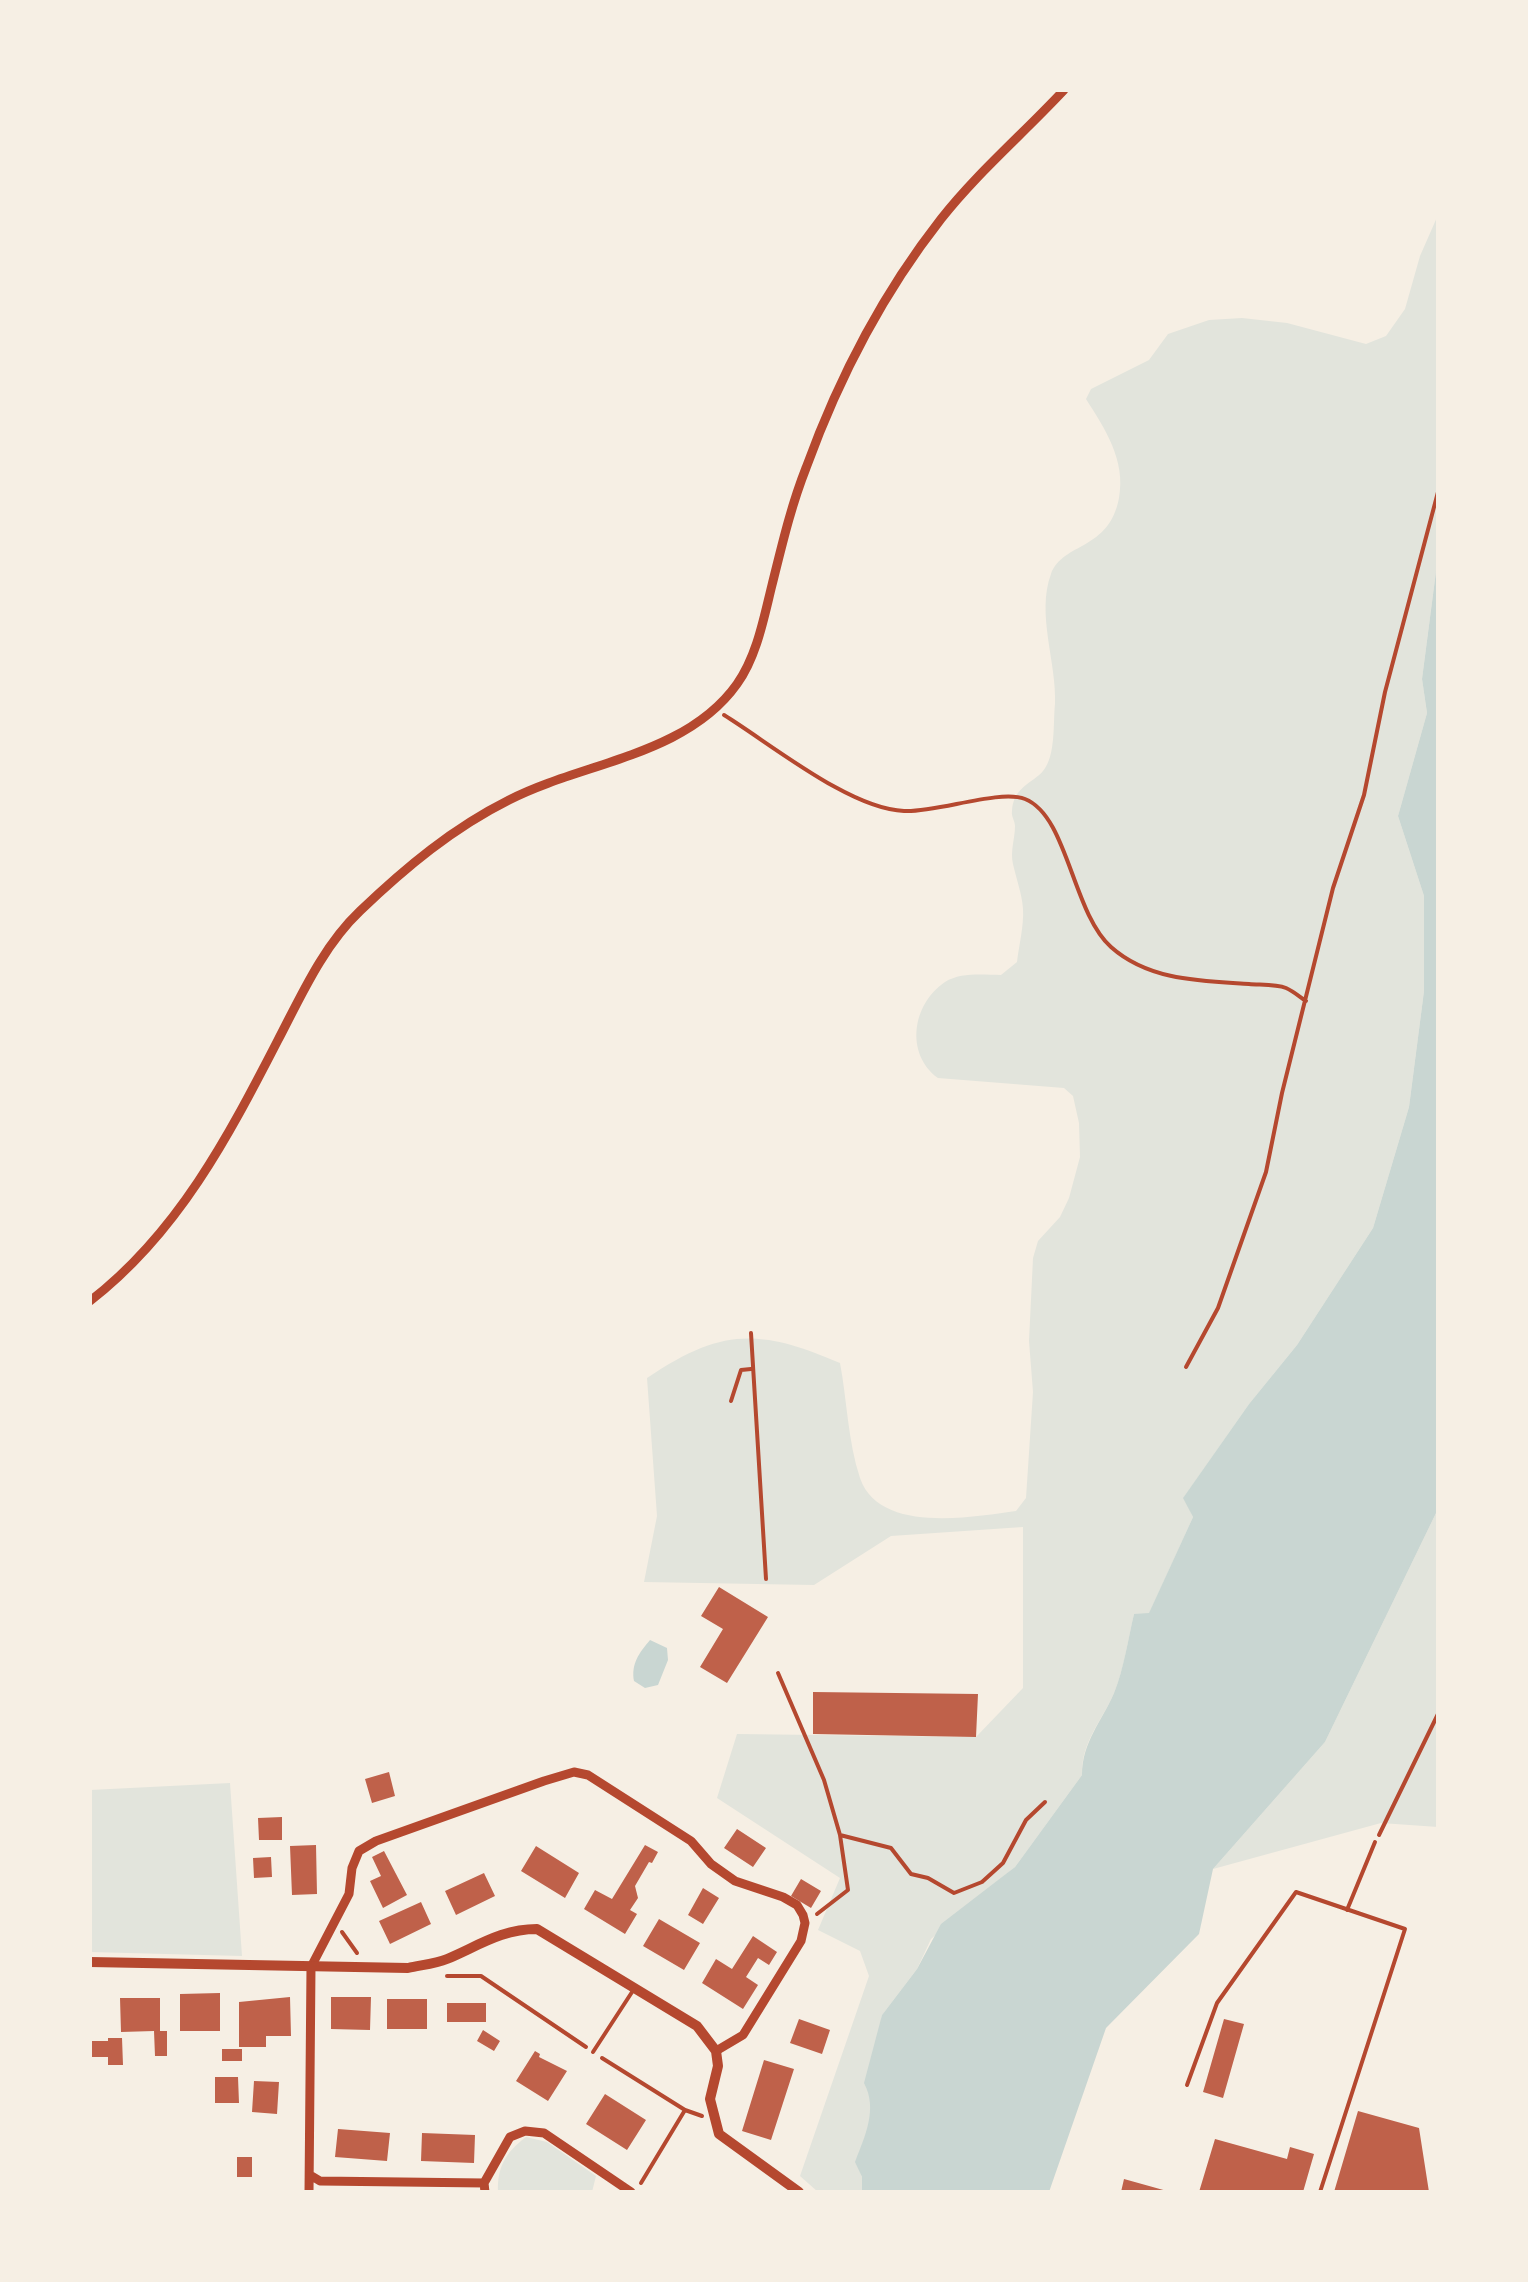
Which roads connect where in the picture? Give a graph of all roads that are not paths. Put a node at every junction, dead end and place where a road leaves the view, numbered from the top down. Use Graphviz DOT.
graph roads {
  1 [pos="1064,90"];
  2 [pos="90,1301"];
  3 [pos="1375,1842"];
  4 [pos="1347,1910"];
  5 [pos="90,1962"];
  6 [pos="311,1966"];
  7 [pos="634,1990"];
  8 [pos="716,2051"];
  9 [pos="593,2052"];
  10 [pos="1187,2085"];
  11 [pos="310,2175"];
  12 [pos="484,2188"];
  13 [pos="309,2192"];
  14 [pos="633,2192"];
  15 [pos="799,2192"];
  16 [pos="1320,2192"];
  1 -- 2 [label="street"];
  3 -- 4 [label="lane"];
  4 -- 10 [label="lane"];
  4 -- 16 [label="lane"];
  5 -- 6 [label="street"];
  6 -- 7 [label="street"];
  6 -- 8 [label="street"];
  6 -- 11 [label="street"];
  7 -- 8 [label="street"];
  7 -- 9 [label="lane"];
  8 -- 15 [label="street"];
  11 -- 12 [label="street"];
  11 -- 13 [label="street"];
  12 -- 14 [label="street"];
}
